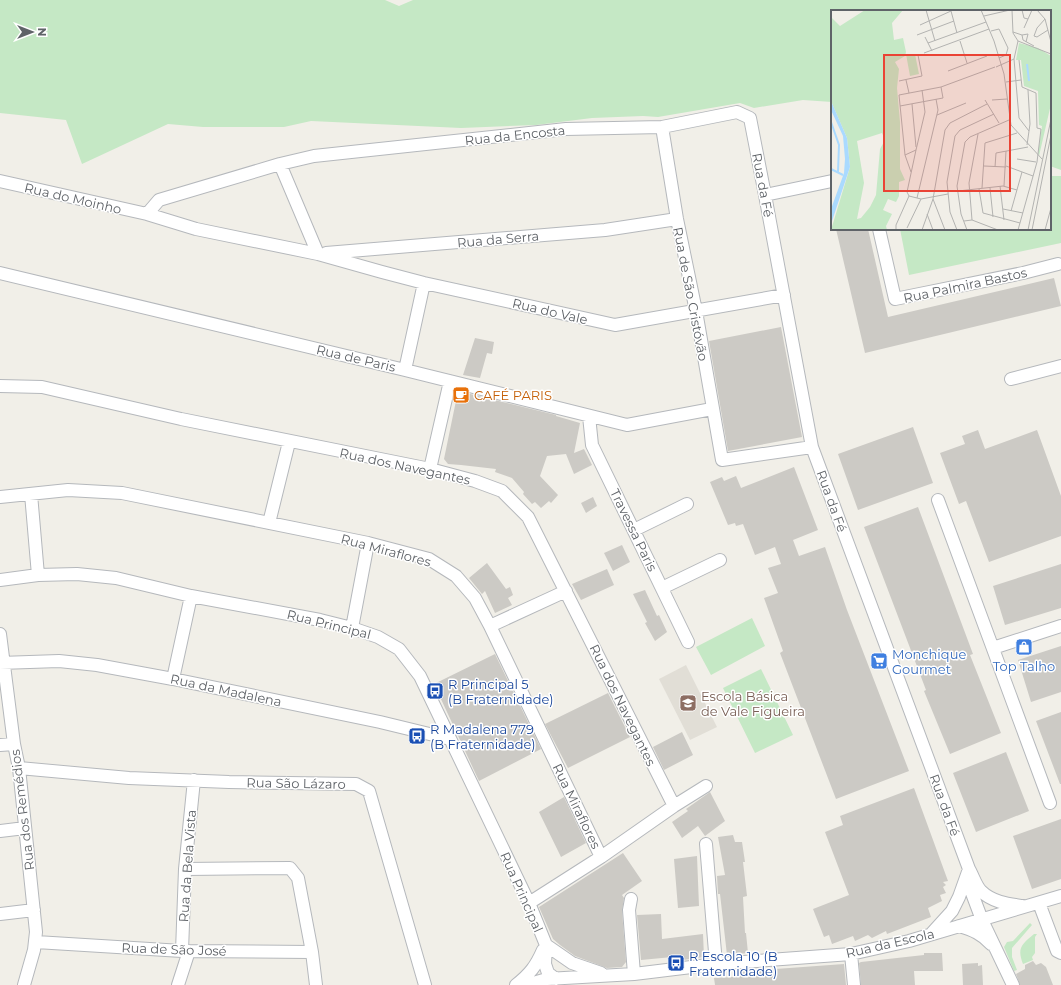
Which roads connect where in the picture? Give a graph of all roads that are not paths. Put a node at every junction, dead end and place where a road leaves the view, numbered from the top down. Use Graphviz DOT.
graph roads {
  1 [pos="750,118"];
  2 [pos="662,127"];
  3 [pos="280,164"];
  4 [pos="0,180"];
  5 [pos="831,181"];
  6 [pos="766,195"];
  7 [pos="147,214"];
  8 [pos="677,219"];
  9 [pos="879,230"];
  10 [pos="318,254"];
  11 [pos="1058,264"];
  12 [pos="0,272"];
  13 [pos="424,283"];
  14 [pos="784,295"];
  15 [pos="696,311"];
  16 [pos="1061,366"];
  17 [pos="405,370"];
  18 [pos="1010,379"];
  19 [pos="450,381"];
  20 [pos="0,386"];
  21 [pos="712,409"];
  22 [pos="589,416"];
  23 [pos="289,442"];
  24 [pos="812,447"];
  25 [pos="430,469"];
  26 [pos="31,494"];
  27 [pos="0,497"];
  28 [pos="938,500"];
  29 [pos="686,504"];
  30 [pos="269,522"];
  31 [pos="634,530"];
  32 [pos="368,543"];
  33 [pos="720,560"];
  34 [pos="38,575"];
  35 [pos="0,580"];
  36 [pos="662,588"];
  37 [pos="566,591"];
  38 [pos="191,596"];
  39 [pos="490,626"];
  40 [pos="1061,626"];
  41 [pos="352,628"];
  42 [pos="0,634"];
  43 [pos="688,642"];
  44 [pos="993,648"];
  45 [pos="1,663"];
  46 [pos="173,679"];
  47 [pos="450,739"];
  48 [pos="14,744"];
  49 [pos="0,745"];
  50 [pos="19,768"];
  51 [pos="194,780"];
  52 [pos="706,786"];
  53 [pos="1050,803"];
  54 [pos="674,806"];
  55 [pos="24,828"];
  56 [pos="0,831"];
  57 [pos="706,844"];
  58 [pos="601,857"];
  59 [pos="184,869"];
  60 [pos="968,873"];
  61 [pos="1061,896"];
  62 [pos="631,899"];
  63 [pos="529,903"];
  64 [pos="1039,903"];
  65 [pos="1026,907"];
  66 [pos="34,910"];
  67 [pos="0,914"];
  68 [pos="982,920"];
  69 [pos="958,926"];
  70 [pos="931,934"];
  71 [pos="36,942"];
  72 [pos="546,945"];
  73 [pos="996,949"];
  74 [pos="186,951"];
  75 [pos="312,952"];
  76 [pos="1061,953"];
  77 [pos="558,955"];
  78 [pos="851,958"];
  79 [pos="716,964"];
  80 [pos="634,974"];
  81 [pos="608,975"];
  82 [pos="557,980"];
  83 [pos="24,985"];
  84 [pos="178,985"];
  85 [pos="316,985"];
  86 [pos="425,985"];
  87 [pos="516,985"];
  88 [pos="526,985"];
  89 [pos="854,985"];
  90 [pos="1013,985"];
  1 -- 2 [label="street, Rua da Encosta"];
  1 -- 6 [label="street, Rua da Fé"];
  2 -- 3 [label="street, Rua da Encosta"];
  2 -- 8 [label="street, Rua de São Cristóvão"];
  3 -- 7 [label="street, Rua da Encosta"];
  3 -- 10 [label="street"];
  4 -- 7 [label="street, Rua do Moinho"];
  5 -- 6 [label="street"];
  6 -- 14 [label="street, Rua da Fé"];
  7 -- 10 [label="street, Rua do Moinho"];
  8 -- 10 [label="street, Rua da Serra"];
  8 -- 15 [label="street, Rua de São Cristóvão"];
  9 -- 11 [label="street, Rua Palmira Bastos"];
  10 -- 13 [label="street, Rua do Vale"];
  12 -- 17 [label="street, Rua de Paris"];
  13 -- 15 [label="street, Rua do Vale"];
  13 -- 17 [label="street"];
  14 -- 15 [label="street, Rua do Vale"];
  14 -- 24 [label="street, Rua da Fé"];
  15 -- 21 [label="street, Rua de São Cristóvão"];
  16 -- 18 [label="street"];
  17 -- 19 [label="street, Rua de Paris"];
  19 -- 22 [label="street, Rua de Paris"];
  19 -- 25 [label="street"];
  20 -- 23 [label="street, Rua dos Navegantes"];
  21 -- 22 [label="street, Rua de Paris"];
  21 -- 24 [label="street, Rua de São Cristóvão"];
  22 -- 31 [label="street, Travessa Paris"];
  23 -- 25 [label="street, Rua dos Navegantes"];
  23 -- 30 [label="street"];
  24 -- 60 [label="street, Rua da Fé"];
  25 -- 37 [label="street, Rua dos Navegantes"];
  26 -- 27 [label="street, Rua Miraflores"];
  26 -- 30 [label="street, Rua Miraflores"];
  26 -- 34 [label="street"];
  28 -- 44 [label="street"];
  29 -- 31 [label="street"];
  30 -- 32 [label="street, Rua Miraflores"];
  31 -- 36 [label="street, Travessa Paris"];
  32 -- 39 [label="street, Rua Miraflores"];
  32 -- 41 [label="street"];
  33 -- 36 [label="street"];
  34 -- 35 [label="street, Rua Principal"];
  34 -- 38 [label="street, Rua Principal"];
  36 -- 43 [label="street, Travessa Paris"];
  37 -- 39 [label="street"];
  37 -- 54 [label="street, Rua dos Navegantes"];
  38 -- 41 [label="street, Rua Principal"];
  38 -- 46 [label="street"];
  39 -- 58 [label="street, Rua Miraflores"];
  40 -- 44 [label="street"];
  41 -- 47 [label="street, Rua Principal"];
  42 -- 45 [label="street, Rua dos Remédios"];
  44 -- 53 [label="street"];
  45 -- 46 [label="street, Rua da Madalena"];
  45 -- 48 [label="street, Rua dos Remédios"];
  46 -- 47 [label="street, Rua da Madalena"];
  47 -- 63 [label="street, Rua Principal"];
  48 -- 49 [label="street"];
  48 -- 50 [label="street, Rua dos Remédios"];
  50 -- 51 [label="street, Rua São Lázaro"];
  50 -- 55 [label="street, Rua dos Remédios"];
  51 -- 59 [label="street, Rua da Bela Vista"];
  51 -- 86 [label="street, Rua São Lázaro"];
  52 -- 54 [label="street"];
  54 -- 58 [label="street"];
  55 -- 56 [label="street"];
  55 -- 66 [label="street, Rua dos Remédios"];
  57 -- 79 [label="street"];
  58 -- 63 [label="street"];
  59 -- 74 [label="street, Rua da Bela Vista"];
  59 -- 75 [label="street"];
  60 -- 65 [label="street, Rua da Fé"];
  60 -- 68 [label="street, Rua da Fé"];
  60 -- 70 [label="street"];
  61 -- 64 [label="street, Rua da Escola"];
  62 -- 80 [label="street"];
  63 -- 72 [label="street, Rua Principal"];
  64 -- 65 [label="street, Rua da Escola"];
  64 -- 76 [label="street"];
  65 -- 68 [label="street, Rua da Escola"];
  66 -- 67 [label="street"];
  66 -- 71 [label="street, Rua dos Remédios"];
  68 -- 69 [label="street, Rua da Escola"];
  68 -- 73 [label="street, Rua da Fé"];
  69 -- 70 [label="street, Rua da Escola"];
  69 -- 73 [label="street, Rua da Fé"];
  70 -- 78 [label="street, Rua da Escola"];
  71 -- 74 [label="street, Rua de São José"];
  71 -- 83 [label="street, Rua dos Remédios"];
  72 -- 77 [label="street"];
  72 -- 82 [label="street"];
  72 -- 87 [label="street"];
  73 -- 90 [label="street, Rua da Fé"];
  74 -- 75 [label="street, Rua de São José"];
  74 -- 84 [label="street, Rua da Bela Vista"];
  75 -- 85 [label="street"];
  77 -- 81 [label="street"];
  77 -- 82 [label="street"];
  78 -- 79 [label="street, Rua da Escola"];
  78 -- 89 [label="street"];
  79 -- 80 [label="street, Rua da Escola"];
  80 -- 81 [label="street, Rua da Escola"];
  81 -- 82 [label="street, Rua da Escola"];
  82 -- 88 [label="street, Rua da Escola"];
}
